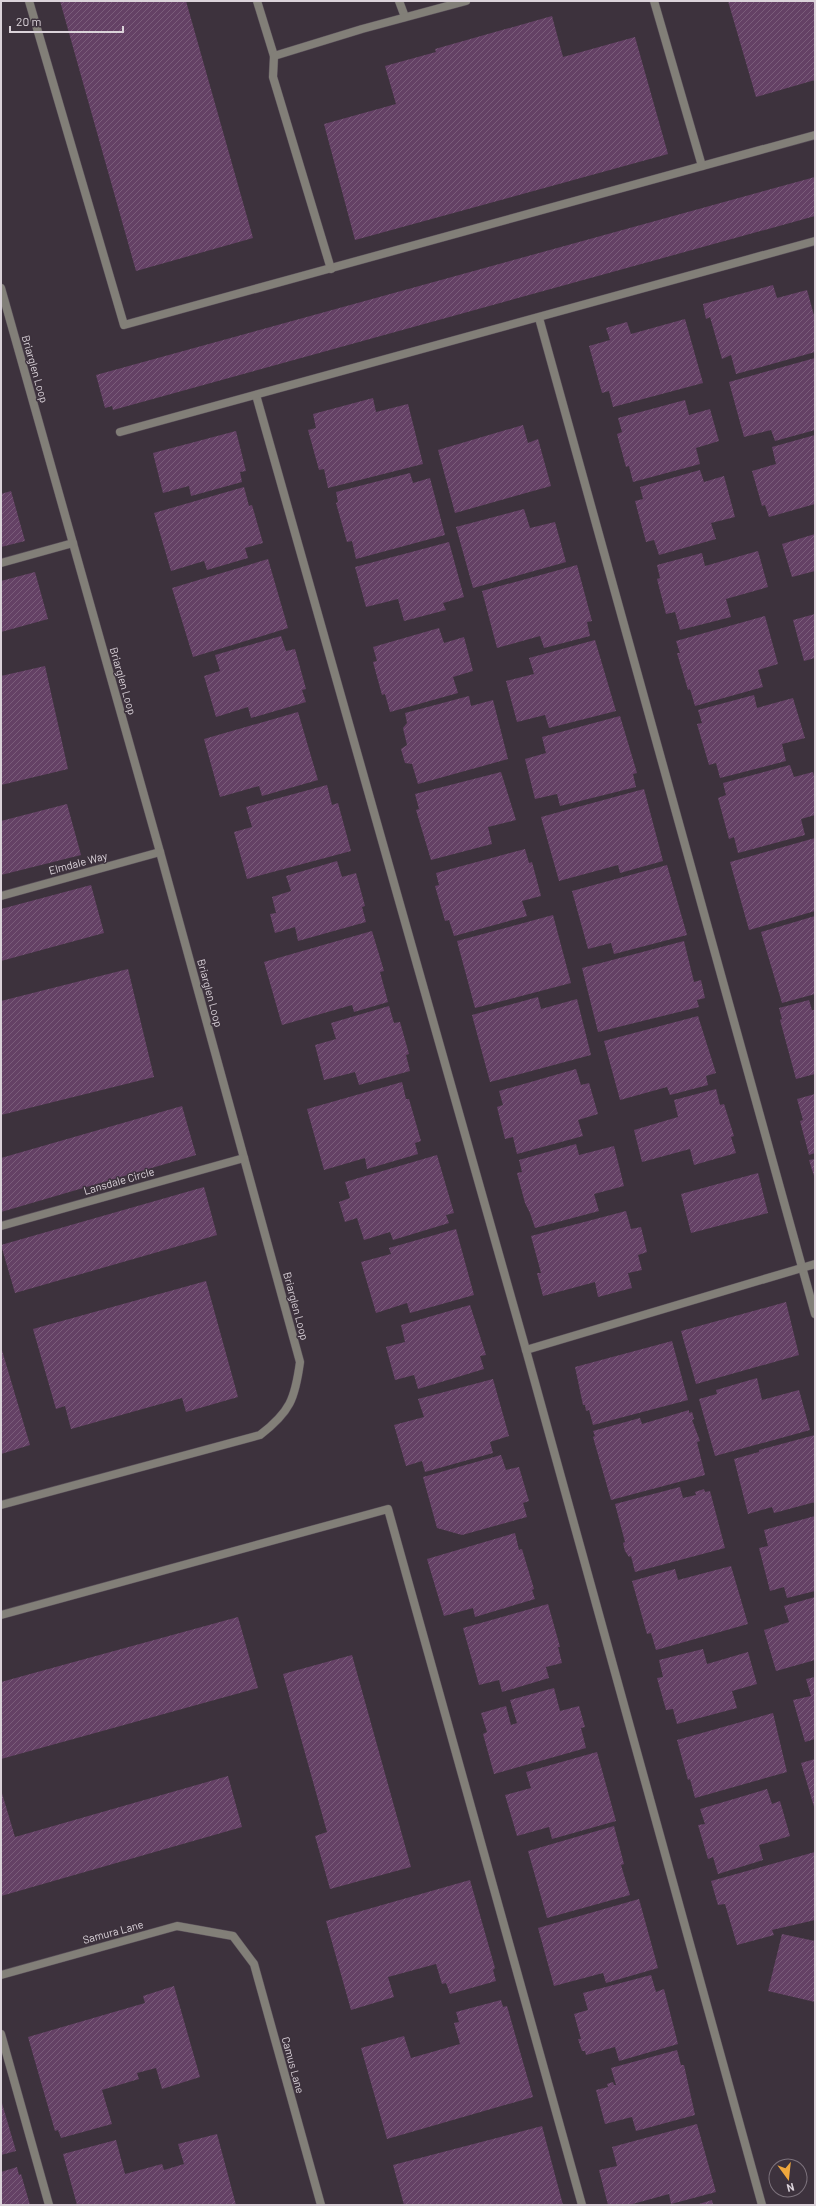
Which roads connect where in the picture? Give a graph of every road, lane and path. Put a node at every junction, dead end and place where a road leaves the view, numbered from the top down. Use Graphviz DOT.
graph roads {
  1 [pos="29,1"];
  2 [pos="257,1"];
  3 [pos="399,1"];
  4 [pos="466,1"];
  5 [pos="654,1"];
  6 [pos="405,17"];
  7 [pos="274,56"];
  8 [pos="815,134"];
  9 [pos="702,166"];
  10 [pos="815,241"];
  11 [pos="331,268"];
  12 [pos="1,288"];
  13 [pos="539,318"];
  14 [pos="256,395"];
  15 [pos="120,432"];
  16 [pos="73,543"];
  17 [pos="1,563"];
  18 [pos="160,852"];
  19 [pos="1,896"];
  20 [pos="244,1158"];
  21 [pos="1,1226"];
  22 [pos="815,1264"];
  23 [pos="802,1268"];
  24 [pos="815,1314"];
  25 [pos="526,1350"];
  26 [pos="1,1505"];
  27 [pos="1,1615"];
  28 [pos="233,1936"];
  29 [pos="1,1974"];
  30 [pos="1,2034"];
  31 [pos="49,2205"];
  32 [pos="321,2205"];
  33 [pos="582,2205"];
  34 [pos="762,2205"];
  1 -- 11 [label="street"];
  2 -- 7 [label="street"];
  3 -- 6 [label="street"];
  4 -- 6 [label="street"];
  5 -- 9 [label="street"];
  6 -- 7 [label="street"];
  7 -- 11 [label="street"];
  8 -- 9 [label="street"];
  9 -- 11 [label="street"];
  10 -- 13 [label="street"];
  12 -- 16 [label="street, Briarglen Loop"];
  13 -- 14 [label="street"];
  13 -- 23 [label="street"];
  14 -- 15 [label="street"];
  14 -- 25 [label="street"];
  16 -- 17 [label="street"];
  16 -- 18 [label="street, Briarglen Loop"];
  18 -- 19 [label="street, Elmdale Way"];
  18 -- 20 [label="street, Briarglen Loop"];
  20 -- 21 [label="street, Lansdale Circle"];
  20 -- 26 [label="street, Briarglen Loop"];
  22 -- 23 [label="street"];
  23 -- 24 [label="street"];
  23 -- 25 [label="street"];
  25 -- 34 [label="street"];
  27 -- 33 [label="street"];
  28 -- 29 [label="street, Samura Lane"];
  28 -- 32 [label="street, Camus Lane"];
  30 -- 31 [label="street"];
}
